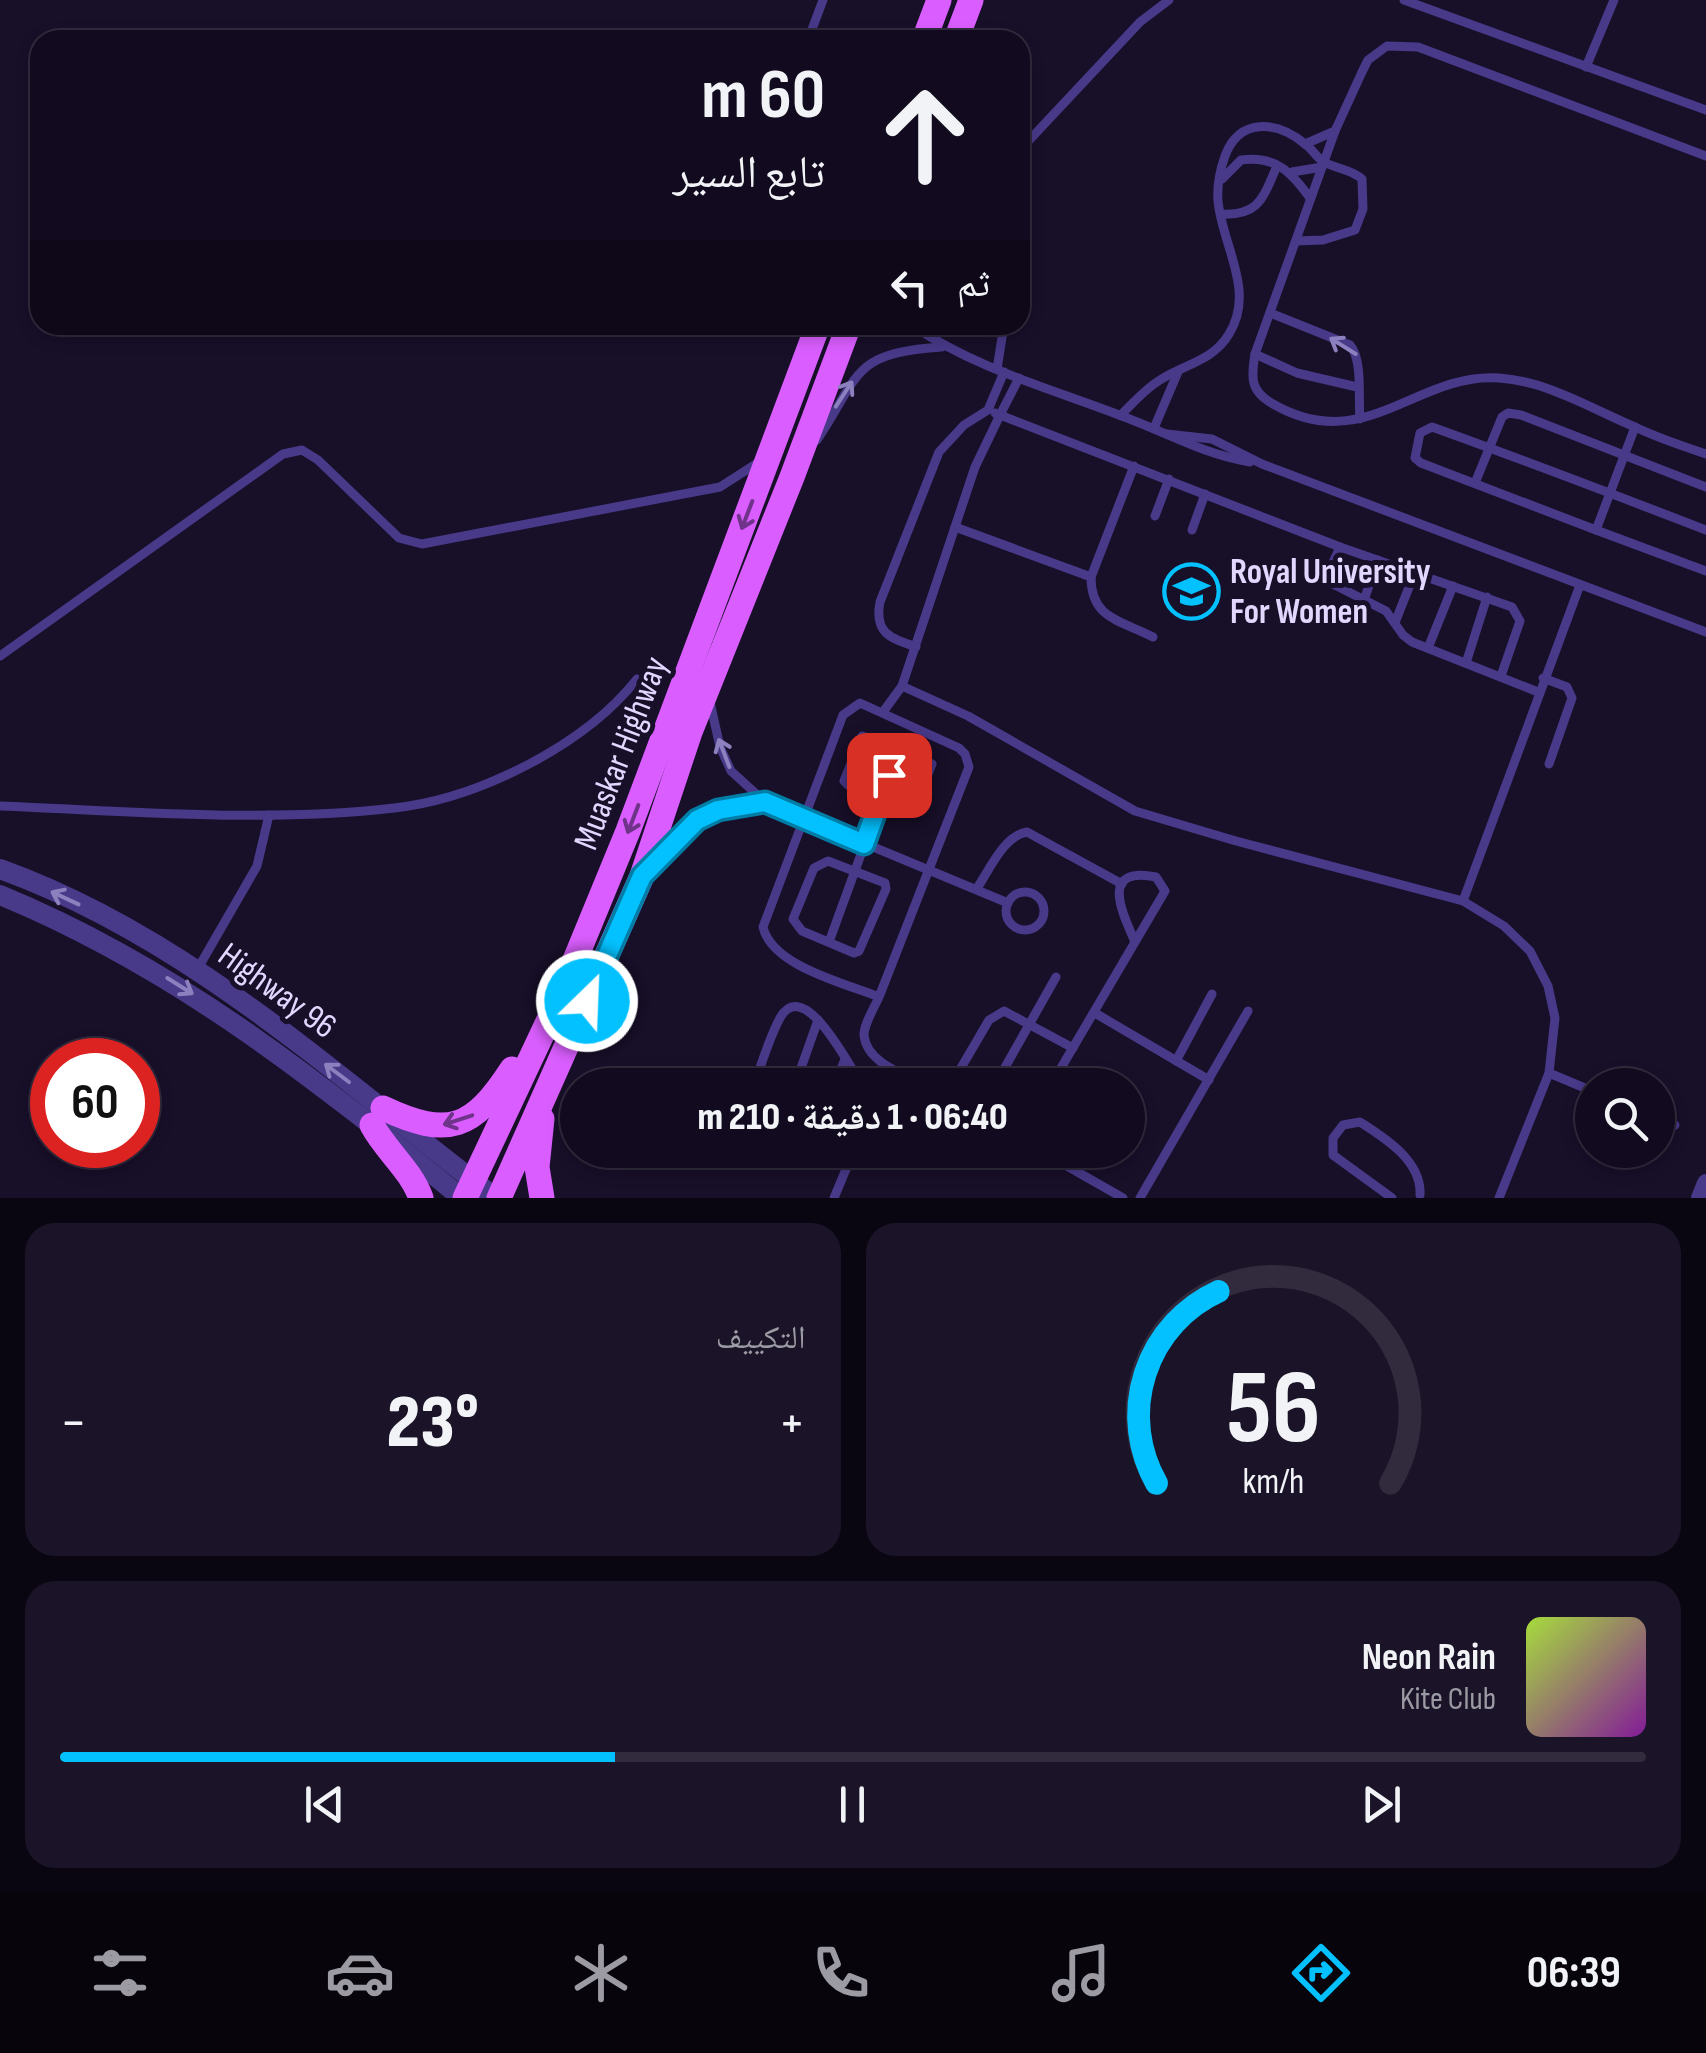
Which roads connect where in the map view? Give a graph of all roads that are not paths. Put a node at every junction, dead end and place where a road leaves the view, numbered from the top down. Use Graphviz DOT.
graph roads {
  1 [pos="822,0"];
  2 [pos="939,0"];
  3 [pos="971,0"];
  4 [pos="1169,0"];
  5 [pos="1614,0"];
  6 [pos="1408,2"];
  7 [pos="812,30"];
  8 [pos="928,30"];
  9 [pos="960,30"];
  10 [pos="1586,67"];
  11 [pos="1706,110"];
  12 [pos="1335,131"];
  13 [pos="1030,139"];
  14 [pos="1305,144"];
  15 [pos="1706,156"];
  16 [pos="1323,165"];
  17 [pos="1277,166"];
  18 [pos="1292,172"];
  19 [pos="1220,182"];
  20 [pos="1310,198"];
  21 [pos="1221,214"];
  22 [pos="1296,241"];
  23 [pos="1270,313"];
  24 [pos="808,335"];
  25 [pos="845,335"];
  26 [pos="927,335"];
  27 [pos="1003,335"];
  28 [pos="945,347"];
  29 [pos="1255,354"];
  30 [pos="1180,369"];
  31 [pos="1000,371"];
  32 [pos="1019,378"];
  33 [pos="1357,387"];
  34 [pos="988,410"];
  35 [pos="1000,415"];
  36 [pos="1121,415"];
  37 [pos="1360,419"];
  38 [pos="1154,428"];
  39 [pos="1635,428"];
  40 [pos="1489,447"];
  41 [pos="770,453"];
  42 [pos="1706,454"];
  43 [pos="1624,456"];
  44 [pos="1134,466"];
  45 [pos="792,477"];
  46 [pos="1169,479"];
  47 [pos="1475,484"];
  48 [pos="1706,487"];
  49 [pos="1610,493"];
  50 [pos="1205,494"];
  51 [pos="1155,516"];
  52 [pos="955,527"];
  53 [pos="1192,530"];
  54 [pos="1596,530"];
  55 [pos="1706,530"];
  56 [pos="1340,547"];
  57 [pos="1378,560"];
  58 [pos="1706,571"];
  59 [pos="1415,572"];
  60 [pos="1090,577"];
  61 [pos="1580,585"];
  62 [pos="1453,586"];
  63 [pos="1487,598"];
  64 [pos="1364,600"];
  65 [pos="1396,620"];
  66 [pos="1706,632"];
  67 [pos="1153,637"];
  68 [pos="916,646"];
  69 [pos="1428,648"];
  70 [pos="0,656"];
  71 [pos="1466,663"];
  72 [pos="1501,676"];
  73 [pos="1543,678"];
  74 [pos="637,679"];
  75 [pos="902,686"];
  76 [pos="706,690"];
  77 [pos="1538,692"];
  78 [pos="884,712"];
  79 [pos="899,750"];
  80 [pos="1548,764"];
  81 [pos="879,799"];
  82 [pos="765,802"];
  83 [pos="0,806"];
  84 [pos="269,815"];
  85 [pos="806,818"];
  86 [pos="864,844"];
  87 [pos="0,869"];
  88 [pos="854,870"];
  89 [pos="928,870"];
  90 [pos="642,876"];
  91 [pos="1122,884"];
  92 [pos="977,888"];
  93 [pos="0,895"];
  94 [pos="1463,901"];
  95 [pos="1008,903"];
  96 [pos="829,942"];
  97 [pos="1135,942"];
  98 [pos="198,970"];
  99 [pos="1056,978"];
  100 [pos="561,994"];
  101 [pos="1212,994"];
  102 [pos="879,998"];
  103 [pos="1248,1012"];
  104 [pos="1095,1013"];
  105 [pos="818,1020"];
  106 [pos="1030,1024"];
  107 [pos="1073,1048"];
  108 [pos="845,1059"];
  109 [pos="1176,1061"];
  110 [pos="760,1068"];
  111 [pos="801,1068"];
  112 [pos="841,1068"];
  113 [pos="851,1068"];
  114 [pos="893,1068"];
  115 [pos="962,1068"];
  116 [pos="1004,1068"];
  117 [pos="1061,1068"];
  118 [pos="1549,1074"];
  119 [pos="1208,1080"];
  120 [pos="1575,1084"];
  121 [pos="543,1101"];
  122 [pos="377,1116"];
  123 [pos="846,1168"];
  124 [pos="1070,1168"];
  125 [pos="1706,1183"];
  126 [pos="467,1192"];
  127 [pos="1420,1197"];
  128 [pos="421,1198"];
  129 [pos="498,1198"];
  130 [pos="542,1198"];
  131 [pos="834,1198"];
  132 [pos="1122,1198"];
  133 [pos="1140,1198"];
  134 [pos="1392,1198"];
  135 [pos="1499,1198"];
  136 [pos="1700,1198"];
  1 -- 7 [label="lane"];
  2 -- 8 [label="main road"];
  3 -- 9 [label="main road"];
  4 -- 13 [label="lane"];
  5 -- 10 [label="lane"];
  6 -- 10 [label="lane"];
  10 -- 11 [label="lane"];
  12 -- 14 [label="lane"];
  12 -- 15 [label="lane"];
  12 -- 16 [label="lane"];
  14 -- 16 [label="lane"];
  14 -- 19 [label="lane"];
  16 -- 18 [label="lane"];
  16 -- 20 [label="lane"];
  16 -- 22 [label="lane"];
  17 -- 18 [label="lane"];
  17 -- 19 [label="lane"];
  17 -- 21 [label="lane"];
  18 -- 20 [label="lane"];
  19 -- 21 [label="lane"];
  20 -- 22 [label="lane"];
  21 -- 30 [label="lane"];
  22 -- 23 [label="lane"];
  23 -- 29 [label="lane"];
  33 -- 23 [label="lane, one-way"];
  24 -- 41 [label="main road, Muaskar Highway"];
  25 -- 45 [label="main road, Muaskar Highway"];
  26 -- 28 [label="lane"];
  27 -- 31 [label="lane"];
  28 -- 31 [label="lane"];
  45 -- 28 [label="lane, one-way"];
  29 -- 33 [label="lane"];
  29 -- 37 [label="lane"];
  30 -- 36 [label="lane"];
  30 -- 38 [label="lane"];
  31 -- 32 [label="lane"];
  31 -- 34 [label="lane"];
  32 -- 35 [label="lane"];
  32 -- 36 [label="lane"];
  33 -- 37 [label="lane"];
  34 -- 35 [label="lane"];
  34 -- 68 [label="lane"];
  35 -- 44 [label="lane"];
  35 -- 52 [label="lane"];
  36 -- 38 [label="lane"];
  37 -- 39 [label="lane"];
  38 -- 61 [label="lane"];
  39 -- 42 [label="lane"];
  39 -- 43 [label="lane"];
  40 -- 43 [label="lane"];
  40 -- 47 [label="lane"];
  40 -- 47 [label="lane"];
  40 -- 49 [label="lane"];
  41 -- 70 [label="lane"];
  41 -- 100 [label="main road, Muaskar Highway, one-way"];
  43 -- 48 [label="lane"];
  43 -- 49 [label="lane"];
  44 -- 46 [label="lane"];
  44 -- 60 [label="lane"];
  45 -- 76 [label="main road, Muaskar Highway"];
  46 -- 50 [label="lane"];
  46 -- 51 [label="lane"];
  47 -- 54 [label="lane"];
  49 -- 54 [label="lane"];
  49 -- 55 [label="lane"];
  50 -- 53 [label="lane"];
  50 -- 56 [label="lane"];
  52 -- 60 [label="lane"];
  52 -- 68 [label="lane"];
  54 -- 58 [label="lane"];
  56 -- 57 [label="lane"];
  56 -- 64 [label="lane"];
  57 -- 59 [label="lane"];
  57 -- 64 [label="lane"];
  59 -- 62 [label="lane"];
  59 -- 65 [label="lane"];
  60 -- 67 [label="lane"];
  61 -- 66 [label="lane"];
  61 -- 73 [label="lane"];
  62 -- 63 [label="lane"];
  62 -- 69 [label="lane"];
  63 -- 71 [label="lane"];
  63 -- 72 [label="lane"];
  64 -- 65 [label="lane"];
  65 -- 69 [label="lane"];
  68 -- 75 [label="lane"];
  69 -- 71 [label="lane"];
  71 -- 72 [label="lane"];
  72 -- 77 [label="lane"];
  73 -- 77 [label="lane"];
  73 -- 80 [label="lane"];
  74 -- 84 [label="lane"];
  75 -- 78 [label="lane"];
  75 -- 94 [label="lane"];
  82 -- 76 [label="lane, one-way"];
  76 -- 90 [label="main road, Muaskar Highway"];
  77 -- 94 [label="lane"];
  78 -- 85 [label="lane"];
  78 -- 89 [label="lane"];
  79 -- 81 [label="lane"];
  79 -- 81 [label="lane"];
  79 -- 81 [label="lane"];
  81 -- 86 [label="lane"];
  82 -- 85 [label="lane"];
  82 -- 90 [label="lane"];
  83 -- 84 [label="lane"];
  84 -- 98 [label="lane"];
  85 -- 86 [label="lane"];
  85 -- 102 [label="lane"];
  86 -- 88 [label="lane"];
  86 -- 89 [label="lane"];
  98 -- 87 [label="street, Highway 96, one-way"];
  88 -- 96 [label="lane"];
  88 -- 96 [label="lane"];
  88 -- 96 [label="lane"];
  89 -- 92 [label="lane"];
  89 -- 102 [label="lane"];
  90 -- 121 [label="main road, Muaskar Highway"];
  91 -- 92 [label="lane"];
  91 -- 97 [label="lane"];
  91 -- 97 [label="lane"];
  92 -- 95 [label="lane"];
  93 -- 122 [label="street, Highway 96, one-way"];
  94 -- 118 [label="lane"];
  95 -- 95 [label="lane"];
  97 -- 104 [label="lane"];
  122 -- 98 [label="street, Highway 96, one-way"];
  99 -- 106 [label="lane"];
  100 -- 122 [label="main road, one-way"];
  100 -- 126 [label="main road, Muaskar Highway"];
  101 -- 109 [label="lane"];
  102 -- 114 [label="lane"];
  103 -- 119 [label="lane"];
  104 -- 107 [label="lane"];
  104 -- 109 [label="lane"];
  105 -- 108 [label="lane"];
  105 -- 110 [label="lane"];
  105 -- 111 [label="lane"];
  106 -- 107 [label="lane"];
  106 -- 115 [label="lane"];
  106 -- 116 [label="lane"];
  107 -- 117 [label="lane"];
  108 -- 112 [label="lane"];
  108 -- 113 [label="lane"];
  109 -- 119 [label="lane"];
  118 -- 120 [label="lane"];
  118 -- 135 [label="lane"];
  119 -- 133 [label="lane"];
  121 -- 129 [label="main road, Muaskar Highway"];
  121 -- 130 [label="main road"];
  122 -- 126 [label="street, Highway 96"];
  122 -- 128 [label="main road"];
  123 -- 131 [label="lane"];
  124 -- 132 [label="lane"];
  125 -- 136 [label="street"];
  126 -- 129 [label="street, Highway 96"];
  127 -- 134 [label="lane"];
}
